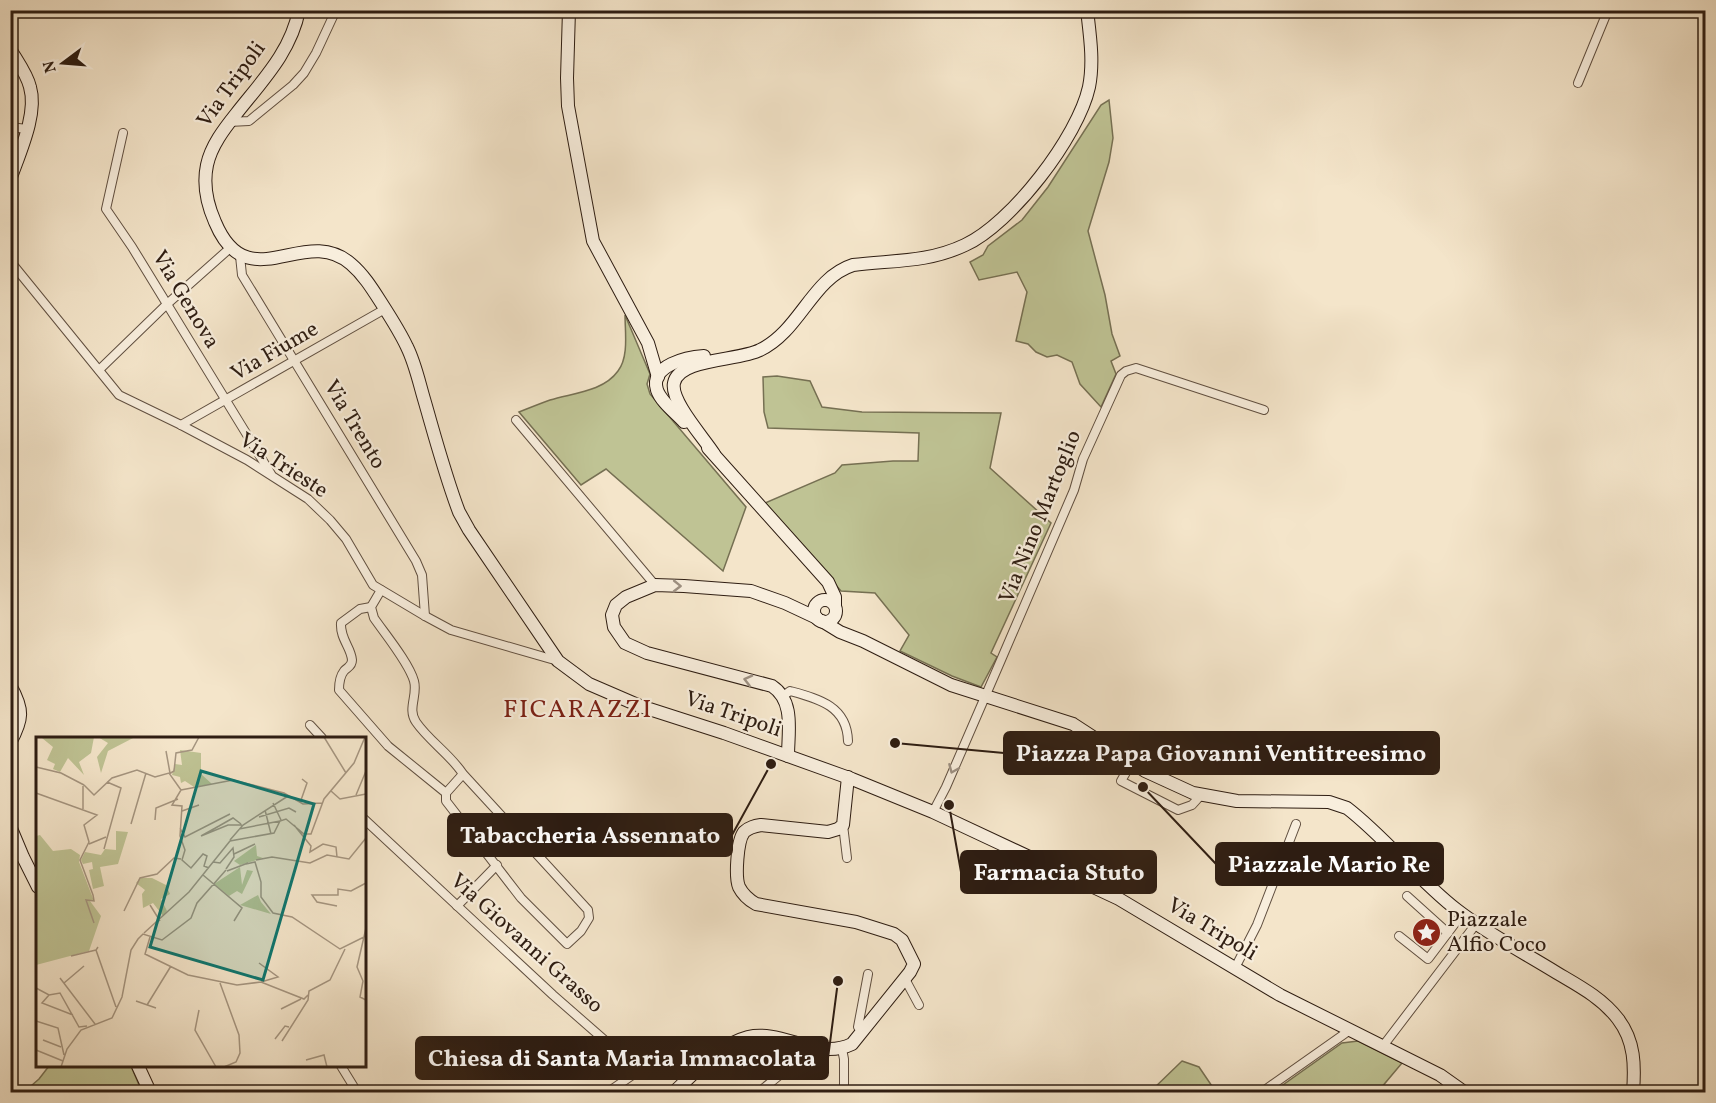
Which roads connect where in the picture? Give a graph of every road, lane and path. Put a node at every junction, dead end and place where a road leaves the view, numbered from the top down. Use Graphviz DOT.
graph roads {
  1 [pos="299,10"];
  2 [pos="336,10"];
  3 [pos="569,10"];
  4 [pos="1087,10"];
  5 [pos="1608,10"];
  6 [pos="10,49"];
  7 [pos="1578,83"];
  8 [pos="229,122"];
  9 [pos="10,127"];
  10 [pos="27,129"];
  11 [pos="123,133"];
  12 [pos="10,180"];
  13 [pos="235,252"];
  14 [pos="10,261"];
  15 [pos="166,305"];
  16 [pos="386,309"];
  17 [pos="648,343"];
  18 [pos="735,358"];
  19 [pos="295,362"];
  20 [pos="667,367"];
  21 [pos="99,370"];
  22 [pos="658,377"];
  23 [pos="226,400"];
  24 [pos="1264,410"];
  25 [pos="516,420"];
  26 [pos="181,424"];
  27 [pos="702,436"];
  28 [pos="714,454"];
  29 [pos="273,476"];
  30 [pos="816,570"];
  31 [pos="655,585"];
  32 [pos="381,590"];
  33 [pos="822,600"];
  34 [pos="371,607"];
  35 [pos="836,610"];
  36 [pos="425,616"];
  37 [pos="820,620"];
  38 [pos="863,641"];
  39 [pos="558,661"];
  40 [pos="10,685"];
  41 [pos="783,696"];
  42 [pos="984,696"];
  43 [pos="310,725"];
  44 [pos="321,737"];
  45 [pos="848,741"];
  46 [pos="10,743"];
  47 [pos="788,756"];
  48 [pos="1132,762"];
  49 [pos="463,774"];
  50 [pos="848,777"];
  51 [pos="446,793"];
  52 [pos="1201,795"];
  53 [pos="933,812"];
  54 [pos="366,821"];
  55 [pos="1296,824"];
  56 [pos="843,825"];
  57 [pos="10,826"];
  58 [pos="847,858"];
  59 [pos="497,865"];
  60 [pos="36,884"];
  61 [pos="1407,896"];
  62 [pos="458,906"];
  63 [pos="1462,914"];
  64 [pos="1476,924"];
  65 [pos="1448,933"];
  66 [pos="1399,936"];
  67 [pos="1235,968"];
  68 [pos="868,974"];
  69 [pos="905,979"];
  70 [pos="919,1005"];
  71 [pos="1350,1030"];
  72 [pos="862,1032"];
  73 [pos="1383,1046"];
  74 [pos="814,1047"];
  75 [pos="842,1049"];
  76 [pos="703,1052"];
  77 [pos="139,1067"];
  78 [pos="342,1067"];
  79 [pos="637,1072"];
  80 [pos="1450,1082"];
  81 [pos="150,1092"];
  82 [pos="357,1092"];
  83 [pos="608,1092"];
  84 [pos="676,1092"];
  85 [pos="759,1092"];
  86 [pos="843,1092"];
  87 [pos="1262,1092"];
  88 [pos="1442,1092"];
  89 [pos="1464,1092"];
  90 [pos="1633,1092"];
  1 -- 8 [label="street, Via Tripoli"];
  2 -- 8 [label="street"];
  3 -- 17 [label="street"];
  4 -- 18 [label="street"];
  5 -- 7 [label="street"];
  6 -- 10 [label="street"];
  8 -- 13 [label="street, Via Tripoli"];
  9 -- 10 [label="street"];
  10 -- 12 [label="street"];
  11 -- 15 [label="street, Via Genova"];
  13 -- 15 [label="street"];
  13 -- 16 [label="street, Via Tripoli"];
  13 -- 19 [label="street, Via Trento"];
  14 -- 21 [label="street, Via Trieste"];
  15 -- 21 [label="street"];
  15 -- 23 [label="street, Via Genova"];
  16 -- 19 [label="street, Via Fiume"];
  16 -- 39 [label="street, Via Tripoli"];
  17 -- 20 [label="street"];
  17 -- 22 [label="street"];
  18 -- 20 [label="street"];
  18 -- 27 [label="street"];
  19 -- 23 [label="street, Via Fiume"];
  19 -- 36 [label="street, Via Trento"];
  20 -- 22 [label="street"];
  20 -- 27 [label="street"];
  21 -- 26 [label="street, Via Trieste"];
  22 -- 28 [label="street"];
  23 -- 26 [label="street, Via Fiume"];
  23 -- 29 [label="street, Via Genova"];
  24 -- 42 [label="street, Via Nino Martoglio"];
  25 -- 31 [label="street"];
  26 -- 29 [label="street, Via Trieste"];
  27 -- 28 [label="street"];
  28 -- 30 [label="street"];
  29 -- 32 [label="street, Via Trieste"];
  30 -- 33 [label="street"];
  30 -- 35 [label="street"];
  31 -- 37 [label="street, one-way"];
  41 -- 31 [label="street, one-way"];
  32 -- 34 [label="street"];
  32 -- 36 [label="street, Via Trieste"];
  33 -- 35 [label="street"];
  33 -- 37 [label="street"];
  34 -- 49 [label="street"];
  34 -- 51 [label="street"];
  35 -- 37 [label="street"];
  35 -- 38 [label="street"];
  36 -- 39 [label="street, Via Trieste"];
  37 -- 38 [label="street"];
  38 -- 42 [label="street"];
  39 -- 47 [label="street, Via Tripoli"];
  40 -- 46 [label="street"];
  41 -- 45 [label="street"];
  41 -- 47 [label="street"];
  42 -- 48 [label="street"];
  42 -- 53 [label="street, Via Nino Martoglio, one-way"];
  43 -- 44 [label="street"];
  47 -- 50 [label="street, Via Tripoli"];
  48 -- 52 [label="street"];
  48 -- 52 [label="street"];
  49 -- 51 [label="street"];
  49 -- 59 [label="street"];
  50 -- 53 [label="street, Via Tripoli"];
  50 -- 56 [label="street"];
  51 -- 59 [label="street"];
  52 -- 63 [label="street"];
  53 -- 67 [label="street, Via Tripoli"];
  54 -- 62 [label="street, Via Giovanni Grasso"];
  55 -- 67 [label="street"];
  56 -- 58 [label="street"];
  56 -- 69 [label="street"];
  57 -- 60 [label="street"];
  59 -- 62 [label="street"];
  61 -- 65 [label="street"];
  62 -- 79 [label="street, Via Giovanni Grasso"];
  63 -- 64 [label="street"];
  63 -- 65 [label="street"];
  64 -- 73 [label="street"];
  64 -- 90 [label="street"];
  65 -- 66 [label="street"];
  67 -- 71 [label="street, Via Tripoli"];
  68 -- 72 [label="street"];
  69 -- 70 [label="street"];
  69 -- 72 [label="street"];
  71 -- 73 [label="street, Via Tripoli"];
  71 -- 87 [label="street"];
  72 -- 75 [label="street"];
  73 -- 80 [label="street, Via Tripoli"];
  74 -- 75 [label="street"];
  74 -- 84 [label="street"];
  74 -- 85 [label="street"];
  75 -- 86 [label="street"];
  76 -- 79 [label="street"];
  77 -- 81 [label="street"];
  78 -- 82 [label="street"];
  79 -- 83 [label="street"];
  80 -- 88 [label="street"];
  80 -- 89 [label="street, Via Tripoli"];
}
